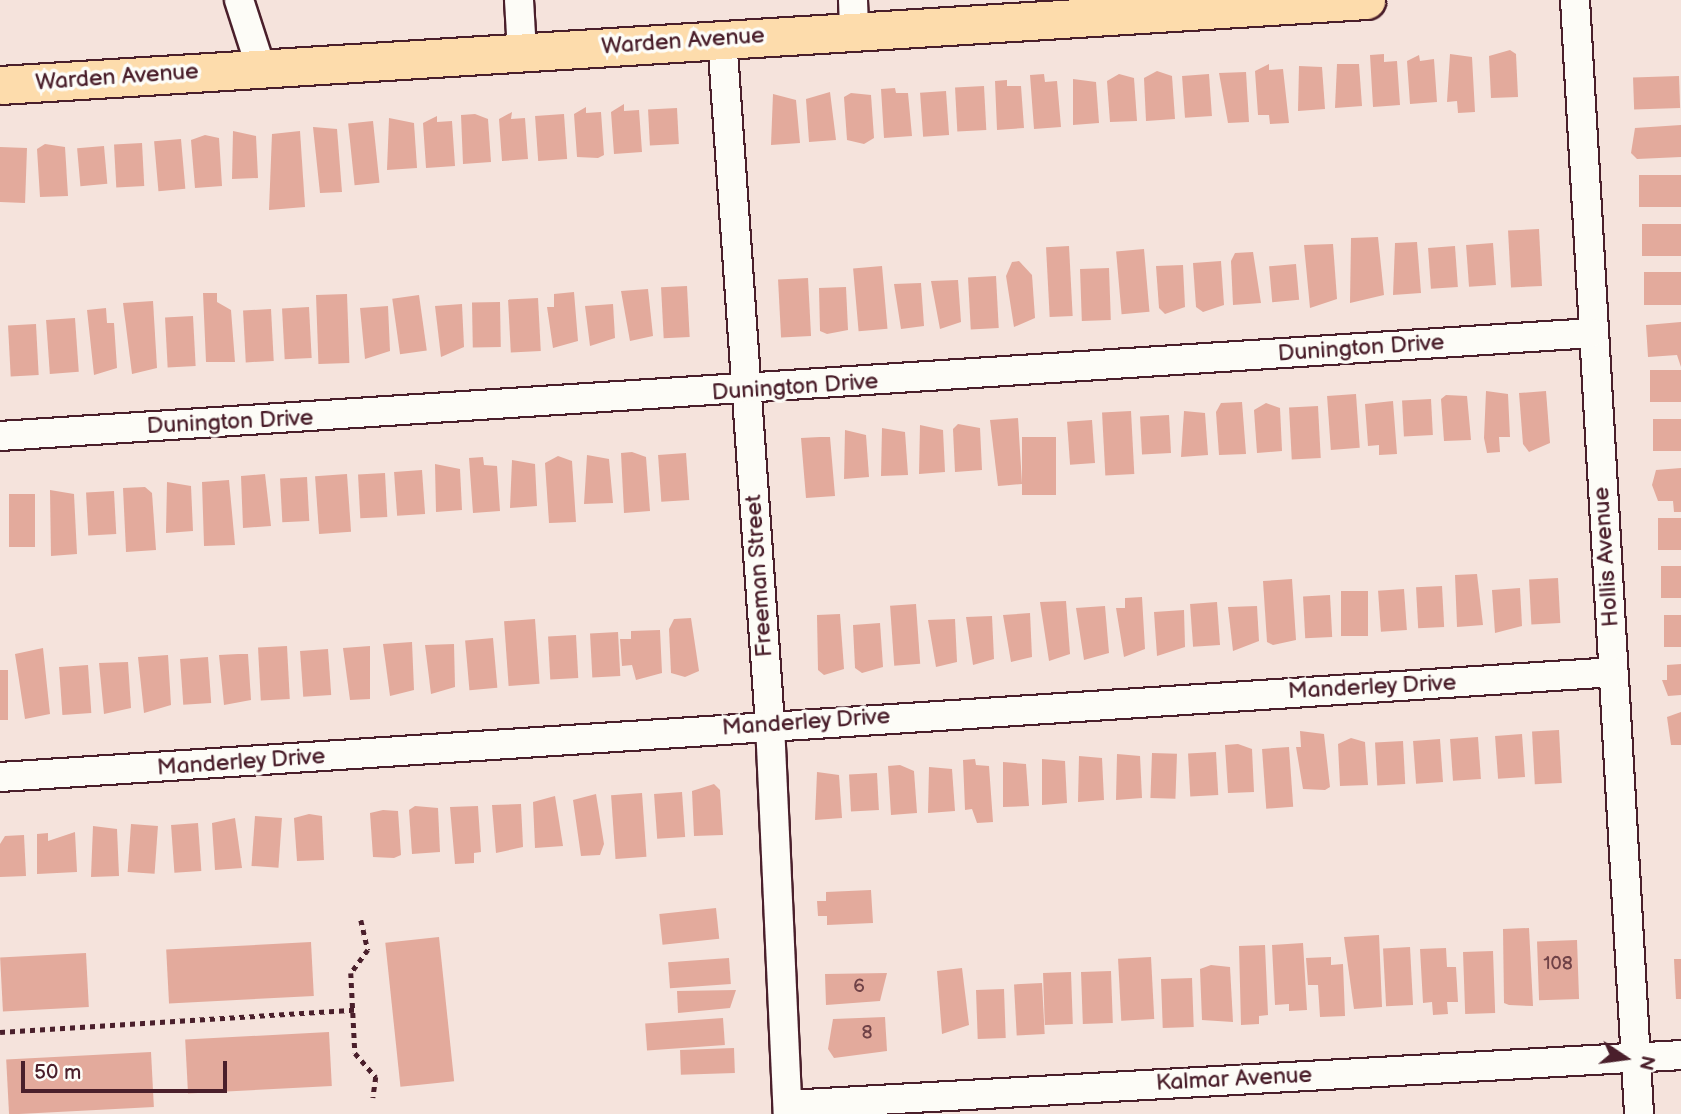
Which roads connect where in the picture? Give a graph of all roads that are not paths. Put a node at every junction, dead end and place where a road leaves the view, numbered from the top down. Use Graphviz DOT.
graph roads {
  1 [pos="239,0"];
  2 [pos="519,0"];
  3 [pos="1366,0"];
  4 [pos="1575,0"];
  5 [pos="1184,4"];
  6 [pos="853,15"];
  7 [pos="722,38"];
  8 [pos="522,52"];
  9 [pos="261,68"];
  10 [pos="0,85"];
  11 [pos="1591,333"];
  12 [pos="744,391"];
  13 [pos="0,436"];
  14 [pos="1613,672"];
  15 [pos="770,724"];
  16 [pos="0,777"];
  17 [pos="1681,1055"];
  18 [pos="1636,1057"];
  19 [pos="788,1109"];
  20 [pos="1639,1114"];
  1 -- 9 [label="street"];
  2 -- 8 [label="street"];
  3 -- 5 [label="main road, Warden Avenue"];
  4 -- 11 [label="street, Hollis Avenue"];
  5 -- 6 [label="main road, Warden Avenue"];
  6 -- 7 [label="main road, Warden Avenue"];
  7 -- 8 [label="main road, Warden Avenue"];
  7 -- 12 [label="street, Freeman Street"];
  8 -- 9 [label="main road, Warden Avenue"];
  9 -- 10 [label="main road, Warden Avenue"];
  11 -- 12 [label="street, Dunington Drive"];
  11 -- 14 [label="street, Hollis Avenue"];
  12 -- 13 [label="street, Dunington Drive"];
  12 -- 15 [label="street, Freeman Street"];
  14 -- 15 [label="street, Manderley Drive"];
  14 -- 18 [label="street, Hollis Avenue"];
  15 -- 16 [label="street, Manderley Drive"];
  15 -- 19 [label="street, Freeman Street"];
  17 -- 18 [label="street, Kalmar Avenue"];
  18 -- 19 [label="street, Kalmar Avenue"];
  18 -- 20 [label="street, Hollis Avenue"];
}
